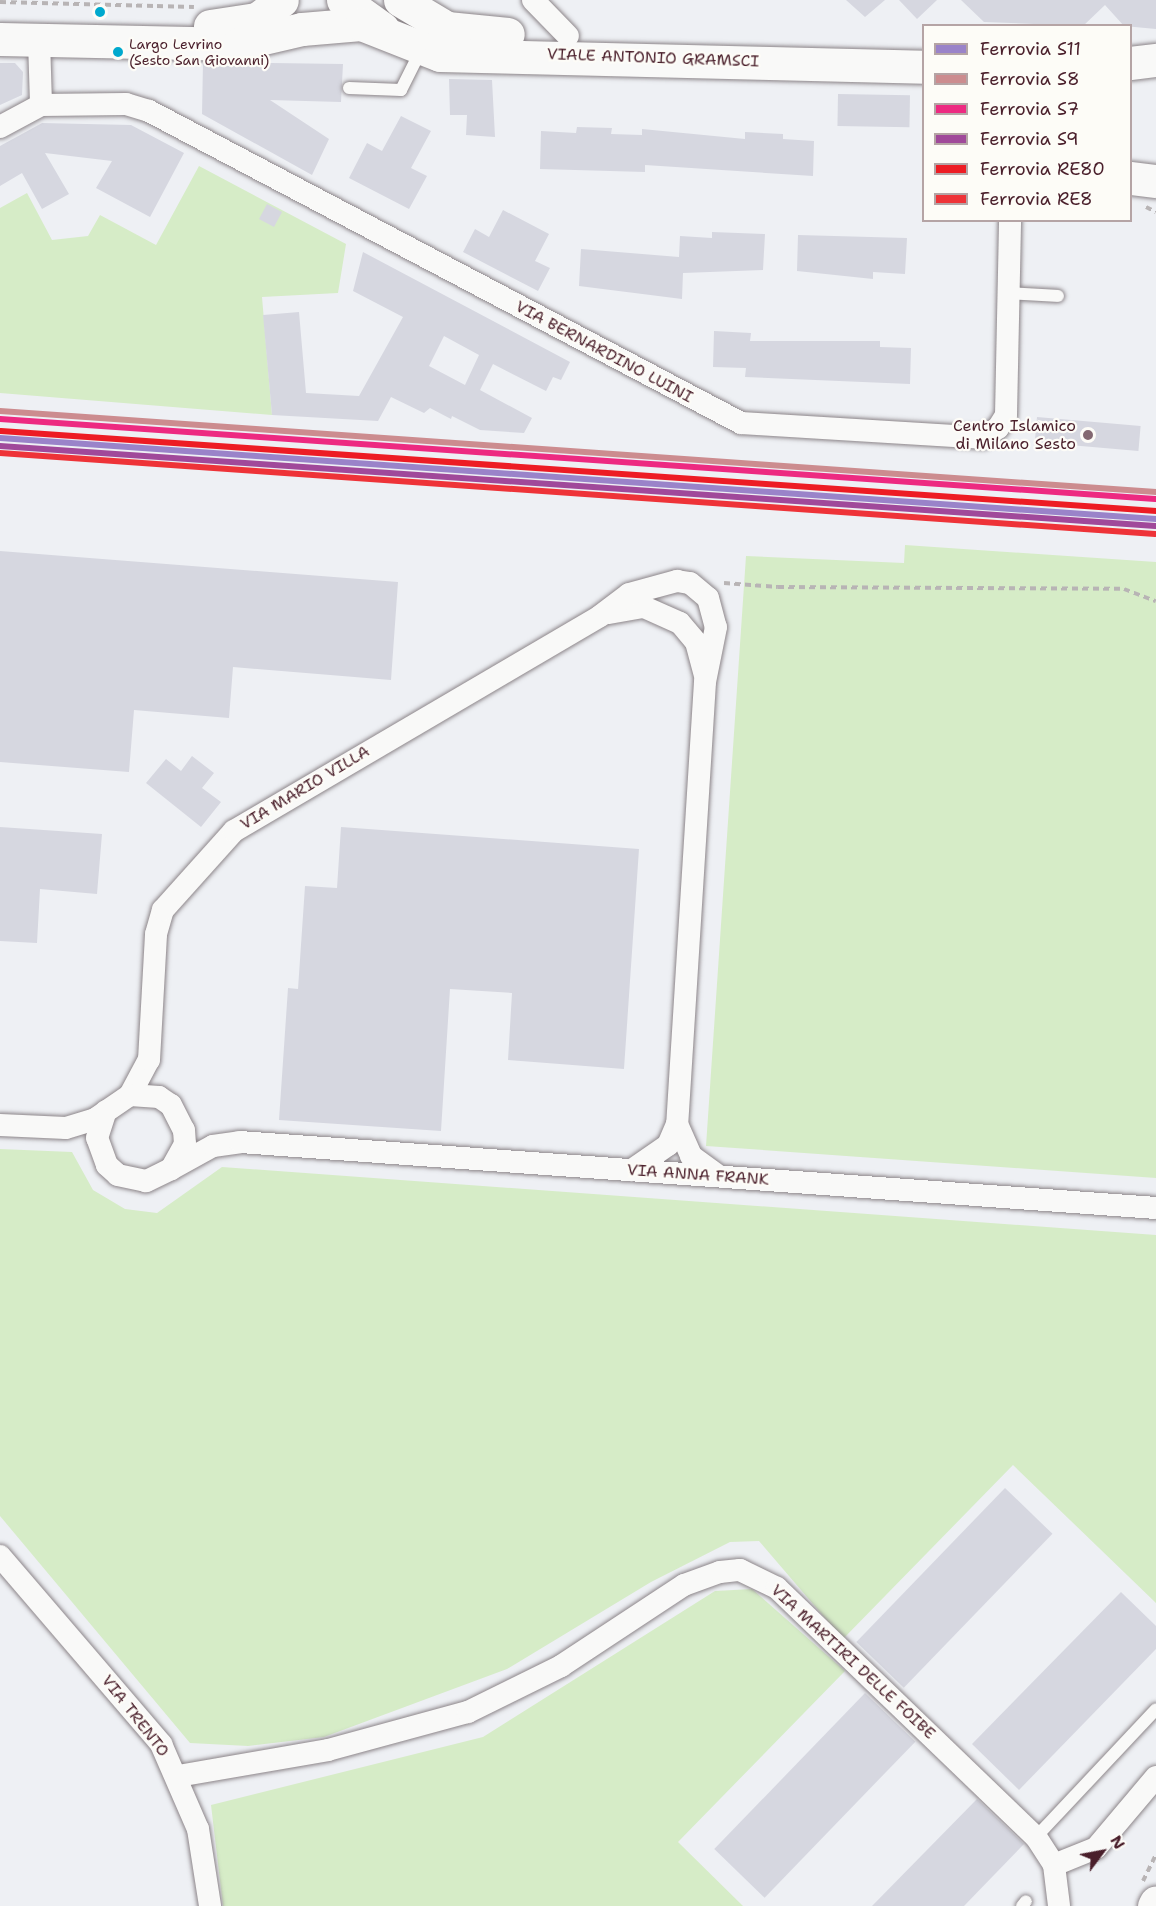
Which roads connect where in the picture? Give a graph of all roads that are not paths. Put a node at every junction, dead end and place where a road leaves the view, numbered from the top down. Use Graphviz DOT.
graph roads {
  1 [pos="282,0"];
  2 [pos="307,0"];
  3 [pos="343,0"];
  4 [pos="378,0"];
  5 [pos="400,0"];
  6 [pos="533,0"];
  7 [pos="0,19"];
  8 [pos="387,32"];
  9 [pos="485,33"];
  10 [pos="568,36"];
  11 [pos="0,39"];
  12 [pos="39,40"];
  13 [pos="238,44"];
  14 [pos="922,46"];
  15 [pos="421,50"];
  16 [pos="1156,60"];
  17 [pos="1132,63"];
  18 [pos="922,67"];
  19 [pos="349,88"];
  20 [pos="41,105"];
  21 [pos="0,127"];
  22 [pos="1010,222"];
  23 [pos="1008,293"];
  24 [pos="1058,296"];
  25 [pos="600,616"];
  26 [pos="705,682"];
  27 [pos="149,1060"];
  28 [pos="130,1095"];
  29 [pos="106,1111"];
  30 [pos="175,1111"];
  31 [pos="677,1124"];
  32 [pos="0,1125"];
  33 [pos="52,1128"];
  34 [pos="240,1142"];
  35 [pos="102,1157"];
  36 [pos="171,1169"];
  37 [pos="632,1170"];
  38 [pos="721,1176"];
  39 [pos="1156,1208"];
  40 [pos="0,1556"];
  41 [pos="1156,1708"];
  42 [pos="178,1776"];
  43 [pos="1156,1777"];
  44 [pos="1036,1838"];
  45 [pos="1054,1865"];
  46 [pos="1156,1902"];
  47 [pos="210,1906"];
  48 [pos="1059,1906"];
  49 [pos="1154,1906"];
  1 -- 7 [label="main road"];
  2 -- 13 [label="main road"];
  3 -- 8 [label="main road, VIALE ANTONIO GRAMSCI"];
  4 -- 9 [label="main road"];
  5 -- 9 [label="main road, VIALE ANTONIO GRAMSCI"];
  6 -- 10 [label="street"];
  8 -- 13 [label="main road, VIALE ANTONIO GRAMSCI"];
  8 -- 15 [label="main road, VIALE ANTONIO GRAMSCI"];
  9 -- 10 [label="main road, VIALE ANTONIO GRAMSCI"];
  10 -- 14 [label="main road, VIALE ANTONIO GRAMSCI"];
  11 -- 12 [label="main road, VIALE ANTONIO GRAMSCI"];
  12 -- 13 [label="main road, VIALE ANTONIO GRAMSCI"];
  12 -- 20 [label="street"];
  15 -- 18 [label="main road, VIALE ANTONIO GRAMSCI"];
  15 -- 19 [label="lane"];
  16 -- 17 [label="main road"];
  20 -- 21 [label="street"];
  20 -- 23 [label="street, VIA BERNARDINO LUINI"];
  22 -- 23 [label="street, VIA BERNARDINO LUINI"];
  23 -- 24 [label="lane"];
  25 -- 26 [label="street, VIA MARIO VILLA"];
  25 -- 26 [label="street, VIA MARIO VILLA"];
  25 -- 27 [label="street, VIA MARIO VILLA"];
  26 -- 31 [label="street, VIA MARIO VILLA"];
  27 -- 28 [label="street, VIA MARIO VILLA"];
  27 -- 30 [label="street, VIA MARIO VILLA"];
  28 -- 29 [label="street"];
  28 -- 30 [label="street"];
  29 -- 33 [label="street"];
  29 -- 35 [label="street"];
  30 -- 34 [label="street, VIA ANNA FRANK"];
  30 -- 36 [label="street"];
  31 -- 37 [label="street, VIA MARIO VILLA"];
  31 -- 38 [label="street, VIA MARIO VILLA"];
  32 -- 33 [label="street"];
  33 -- 35 [label="street"];
  34 -- 36 [label="street, VIA ANNA FRANK"];
  34 -- 37 [label="street, VIA ANNA FRANK"];
  35 -- 36 [label="street"];
  37 -- 38 [label="street, VIA ANNA FRANK"];
  38 -- 39 [label="street, VIA ANNA FRANK"];
  40 -- 42 [label="street, VIA TRENTO"];
  41 -- 44 [label="lane"];
  42 -- 44 [label="street, VIA MARTIRI DELLE FOIBE"];
  42 -- 47 [label="street, VIA TRENTO"];
  43 -- 45 [label="street"];
  44 -- 45 [label="street, VIA MARTIRI DELLE FOIBE"];
  45 -- 48 [label="street, VIA MARTIRI DELLE FOIBE"];
  46 -- 49 [label="main road"];
}
